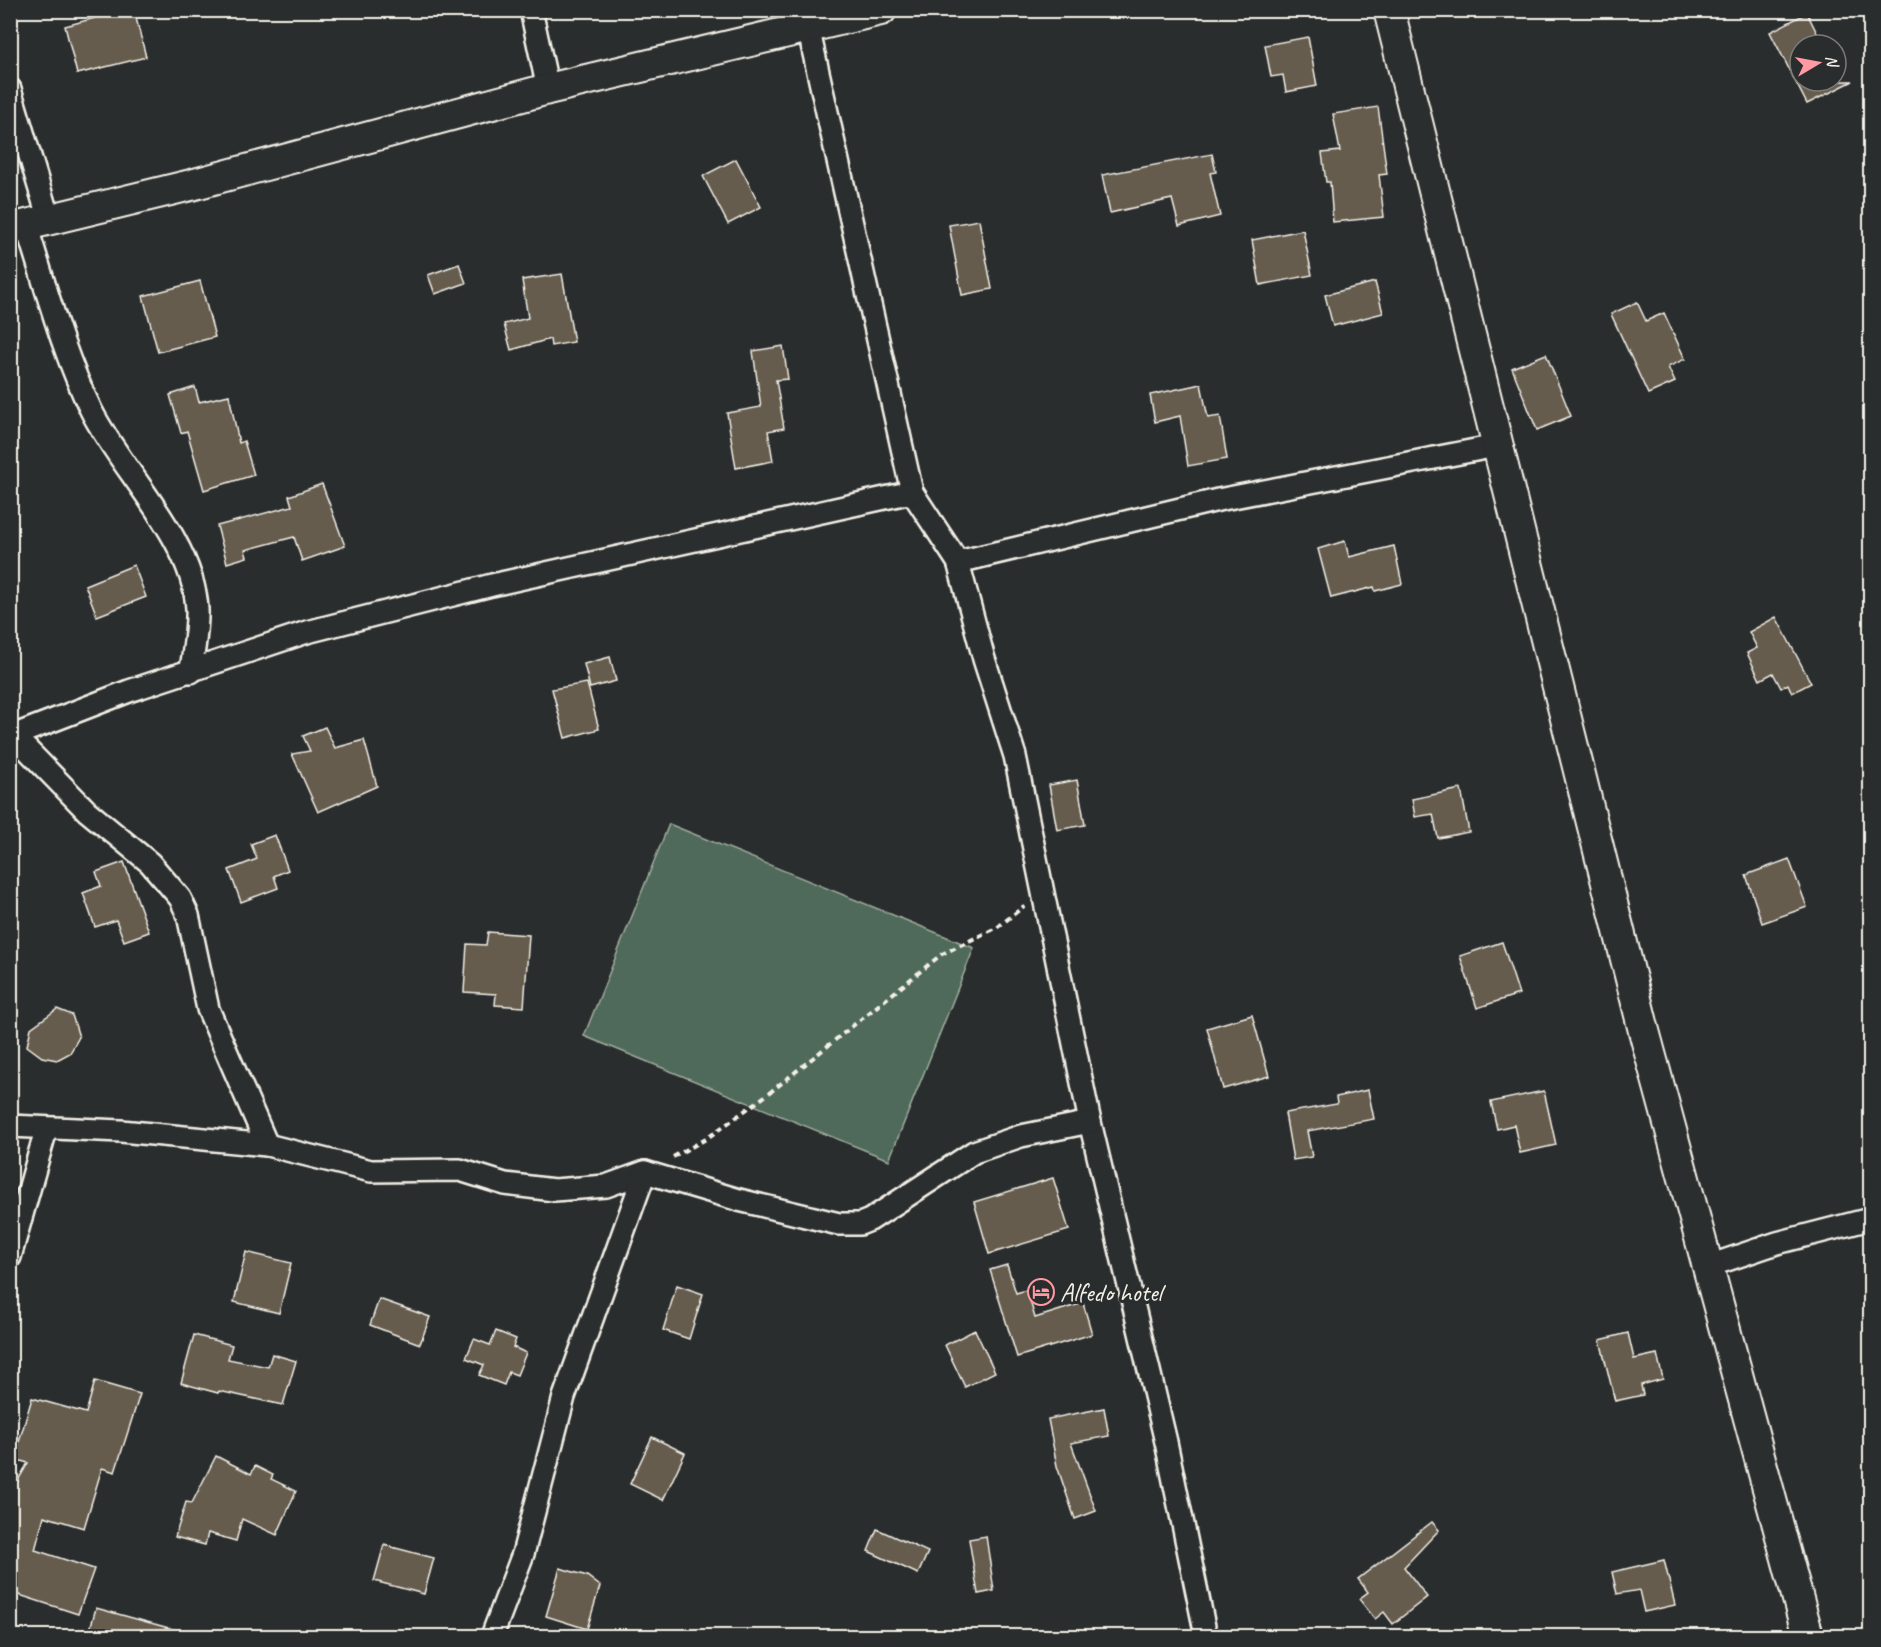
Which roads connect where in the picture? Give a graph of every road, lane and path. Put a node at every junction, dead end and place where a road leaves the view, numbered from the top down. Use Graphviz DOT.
graph roads {
  1 [pos="531,10"];
  2 [pos="881,10"];
  3 [pos="1389,10"];
  4 [pos="808,27"];
  5 [pos="10,89"];
  6 [pos="548,89"];
  7 [pos="28,225"];
  8 [pos="1496,446"];
  9 [pos="912,492"];
  10 [pos="958,562"];
  11 [pos="191,672"];
  12 [pos="12,736"];
  13 [pos="1043,890"];
  14 [pos="1090,1122"];
  15 [pos="10,1126"];
  16 [pos="46,1130"];
  17 [pos="267,1145"];
  18 [pos="645,1172"];
  19 [pos="1870,1219"];
  20 [pos="10,1257"];
  21 [pos="1706,1267"];
  22 [pos="492,1636"];
  23 [pos="1206,1636"];
  24 [pos="1808,1636"];
  1 -- 6 [label="street"];
  2 -- 4 [label="street"];
  3 -- 8 [label="street"];
  4 -- 6 [label="street"];
  4 -- 9 [label="street"];
  5 -- 7 [label="street"];
  6 -- 7 [label="street"];
  7 -- 11 [label="street"];
  8 -- 10 [label="street"];
  8 -- 21 [label="street"];
  9 -- 10 [label="street"];
  9 -- 11 [label="street"];
  10 -- 13 [label="street"];
  11 -- 12 [label="street"];
  12 -- 17 [label="street"];
  13 -- 14 [label="street"];
  13 -- 18 [label="path"];
  14 -- 18 [label="street"];
  14 -- 23 [label="street"];
  15 -- 16 [label="street"];
  16 -- 17 [label="street"];
  16 -- 20 [label="street"];
  17 -- 18 [label="street"];
  18 -- 22 [label="street"];
  19 -- 21 [label="street"];
  21 -- 24 [label="street"];
}
